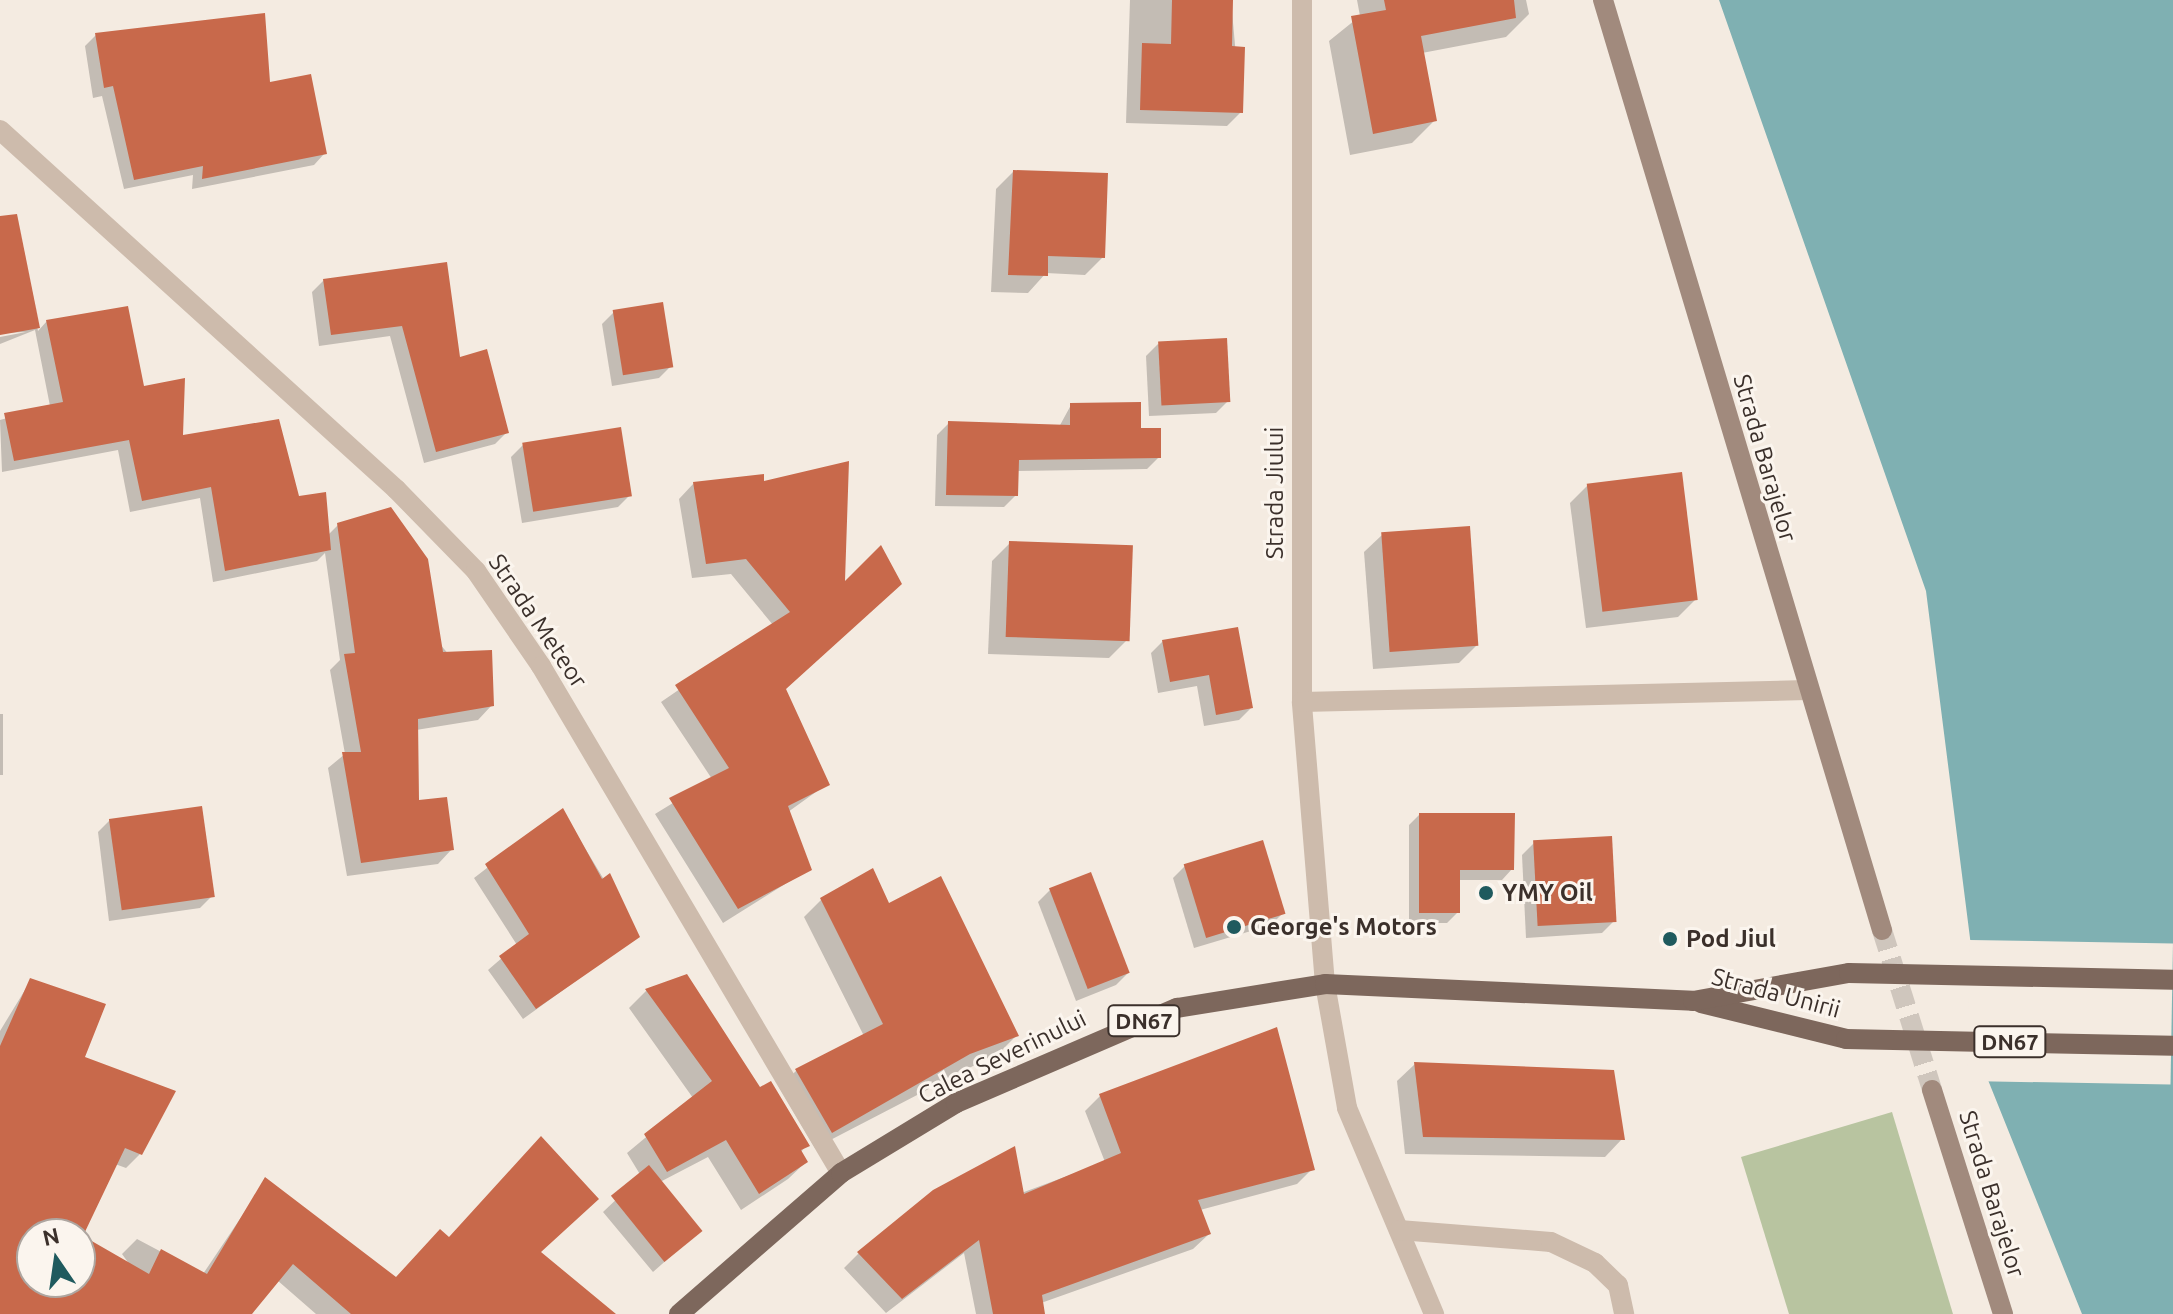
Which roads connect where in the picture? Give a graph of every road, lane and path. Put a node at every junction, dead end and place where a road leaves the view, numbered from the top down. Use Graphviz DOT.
graph roads {
  1 [pos="1302,0"];
  2 [pos="1603,0"];
  3 [pos="0,130"];
  4 [pos="1807,690"];
  5 [pos="1302,702"];
  6 [pos="1882,930"];
  7 [pos="2173,980"];
  8 [pos="1325,984"];
  9 [pos="1693,1001"];
  10 [pos="2173,1046"];
  11 [pos="1932,1090"];
  12 [pos="841,1173"];
  13 [pos="1399,1230"];
  14 [pos="679,1314"];
  15 [pos="1434,1314"];
  16 [pos="1624,1314"];
  17 [pos="2003,1314"];
  1 -- 5 [label="street, Strada Jiului"];
  2 -- 4 [label="main road, Strada Barajelor"];
  3 -- 12 [label="street, Strada Meteor"];
  4 -- 5 [label="street"];
  4 -- 6 [label="main road, Strada Barajelor"];
  5 -- 8 [label="street, Strada Jiului"];
  7 -- 9 [label="main road, Strada Unirii / DN67, bridge"];
  8 -- 9 [label="main road, Calea Severinului / DN67"];
  8 -- 12 [label="main road, Calea Severinului / DN67"];
  8 -- 13 [label="street, Strada Jiului"];
  9 -- 10 [label="main road, Strada Unirii / DN67, bridge"];
  11 -- 17 [label="main road, Strada Barajelor"];
  12 -- 14 [label="main road, Calea Severinului / DN67"];
  13 -- 15 [label="street, Strada Jiului"];
  13 -- 16 [label="street"];
}
